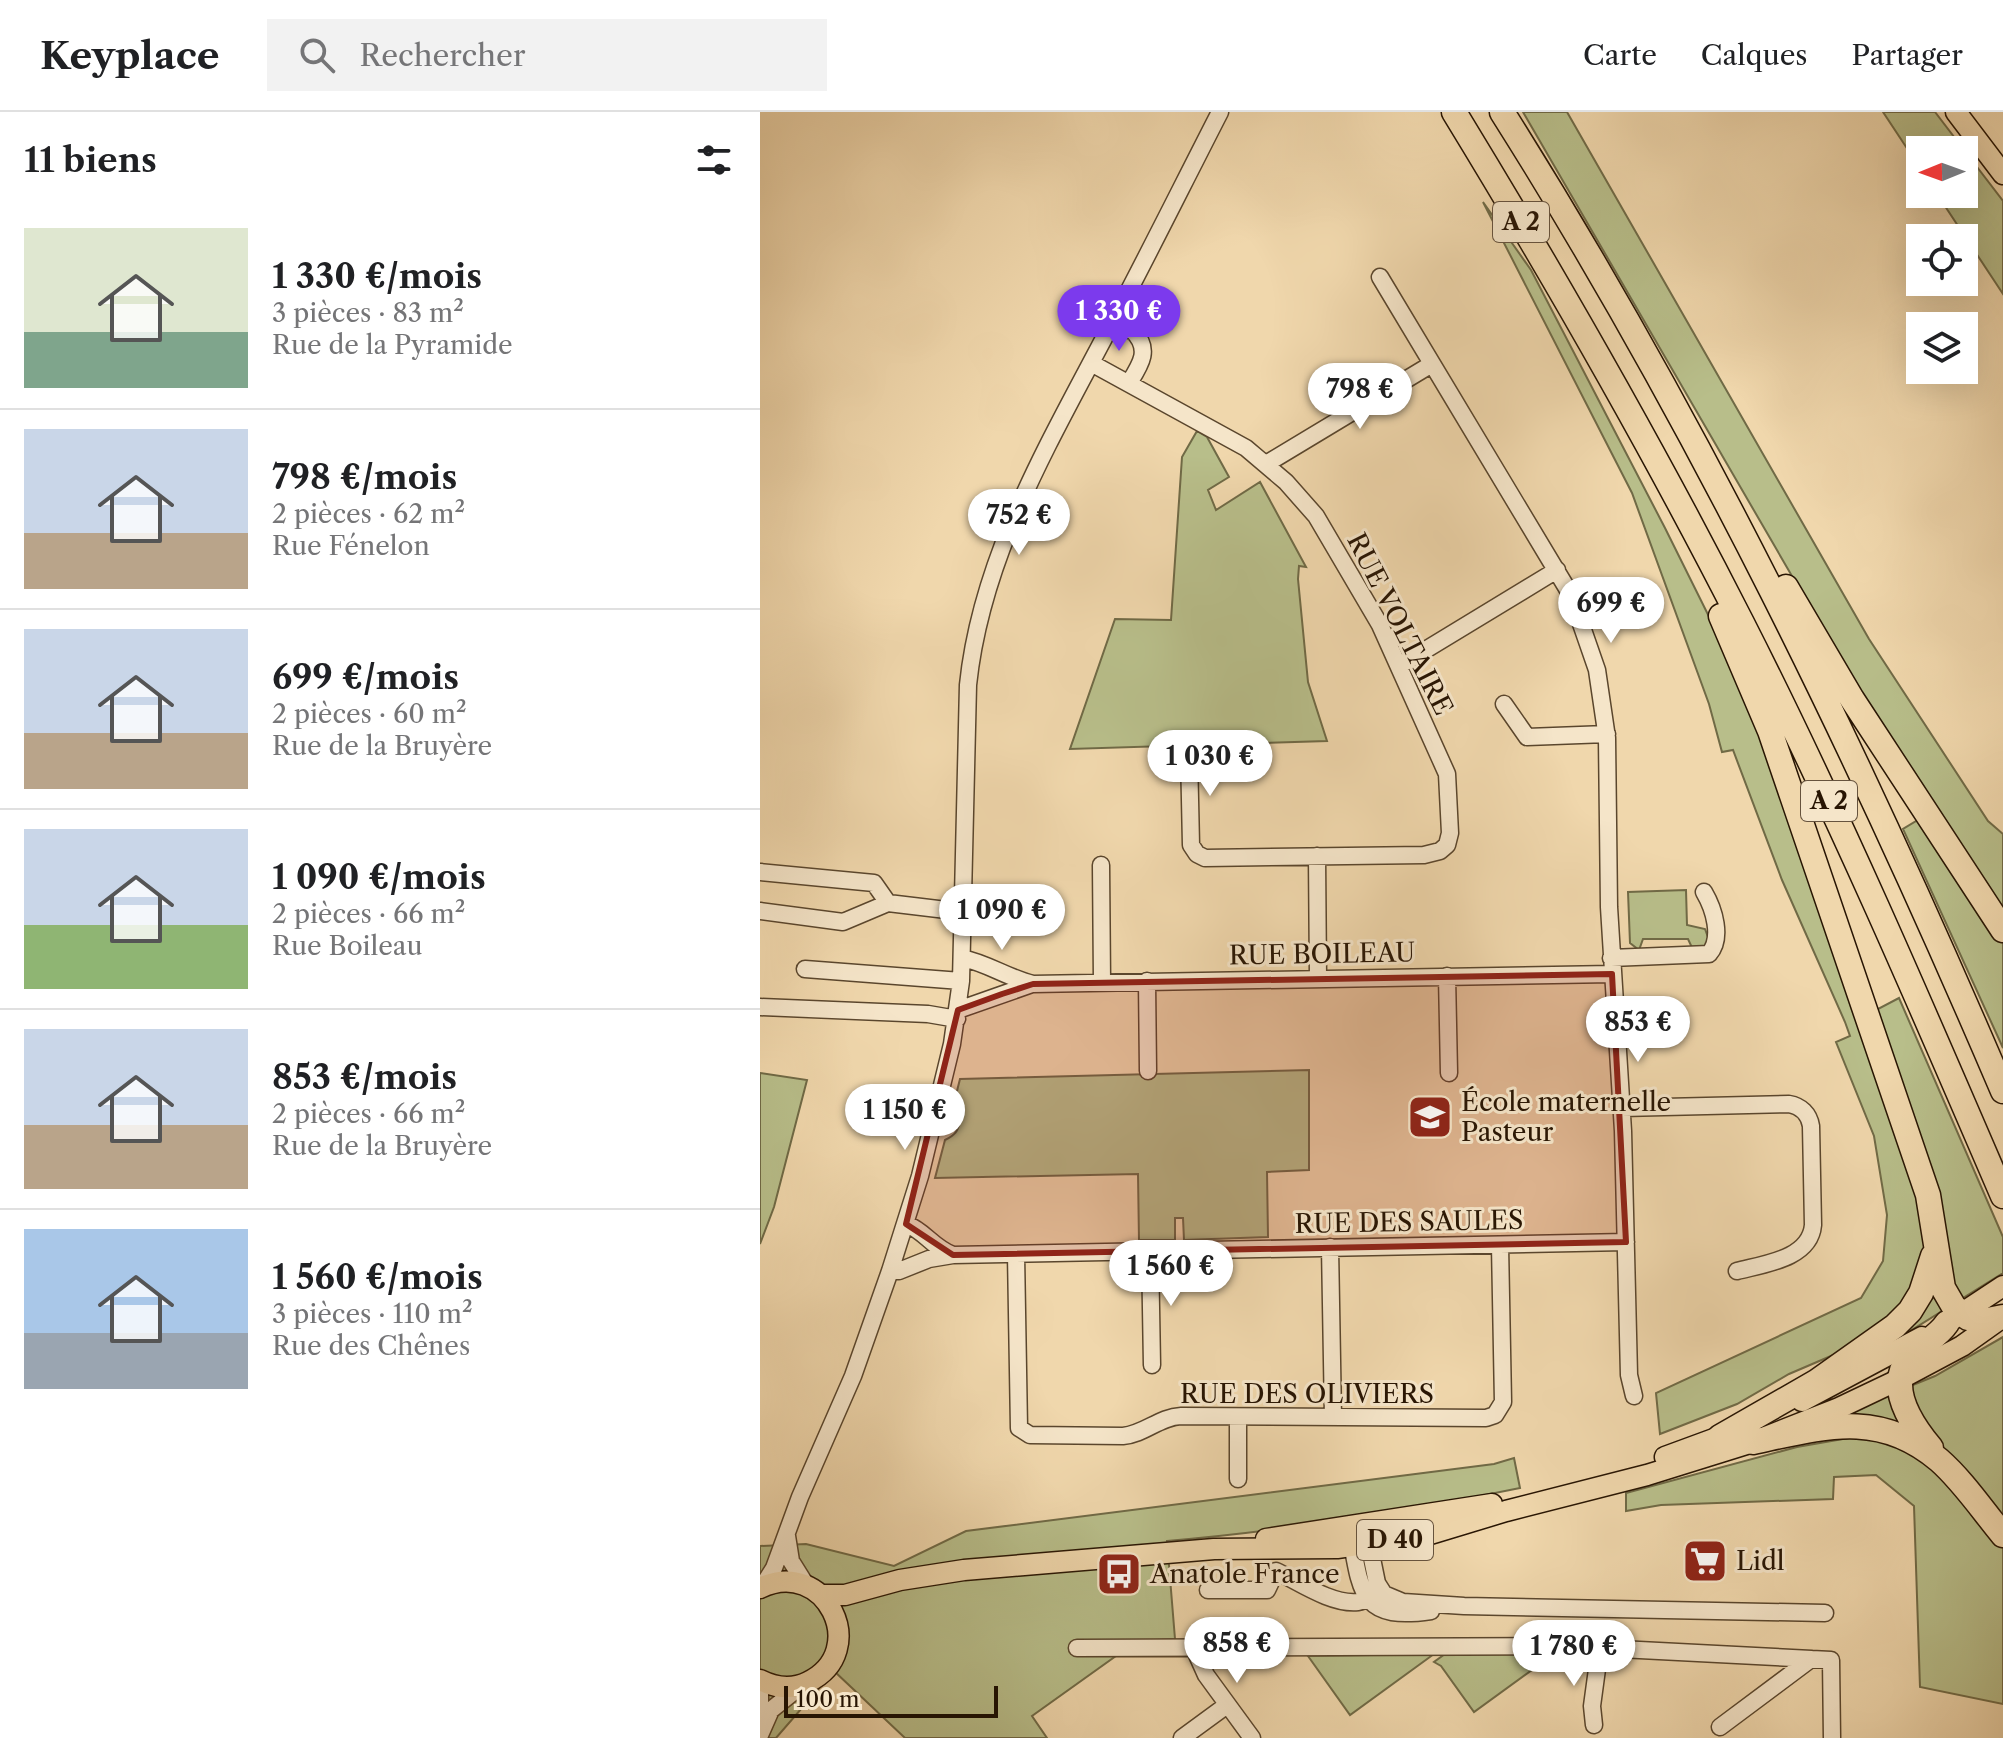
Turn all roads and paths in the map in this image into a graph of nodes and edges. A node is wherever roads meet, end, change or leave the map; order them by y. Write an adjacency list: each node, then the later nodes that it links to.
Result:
1 (1220, 112): 7 (street)
2 (1454, 112): 12 (highway, A 2)
3 (1502, 112): 11 (highway, A 2)
4 (1956, 112): 5 (main road)
5 (2003, 174)
6 (1380, 277): 9 (street)
7 (1111, 325): 8 (street); 10 (street)
8 (1091, 363): 10 (street, RUE VOLTAIRE); 25 (street)
9 (1432, 364): 13 (street); 14 (street)
10 (1129, 383): 13 (street, RUE VOLTAIRE)
11 (1669, 398): 26 (highway); 40 (highway, A 2)
12 (1633, 416): 42 (highway, A 2); 45 (highway)
13 (1266, 464): 15 (street, RUE VOLTAIRE)
14 (1557, 570): 15 (street); 17 (street)
15 (1399, 666): 19 (street, RUE VOLTAIRE)
16 (1504, 704): 17 (street)
17 (1607, 734): 28 (street)
18 (1189, 754): 19 (street)
19 (1317, 856): 31 (street)
20 (1101, 865): 34 (street)
21 (760, 872): 23 (street)
22 (1704, 892): 28 (street, RUE BOILEAU)
23 (888, 903): 24 (street); 25 (street)
24 (760, 911)
25 (963, 912): 27 (street)
26 (2003, 930)
27 (962, 958): 32 (street); 35 (street, RUE BOILEAU)
28 (1612, 966): 30 (street, RUE BOILEAU); 41 (street)
29 (805, 969): 32 (street)
30 (1447, 976): 31 (street, RUE BOILEAU); 39 (street)
31 (1318, 978): 33 (street, RUE BOILEAU)
32 (961, 981): 37 (street)
33 (1147, 981): 34 (street, RUE BOILEAU); 38 (street)
34 (1102, 982): 35 (street, RUE BOILEAU)
35 (1033, 984): 37 (street, RUE BOILEAU)
36 (760, 1007): 37 (street)
37 (957, 1014): 43 (street)
38 (1148, 1071)
39 (1449, 1073)
40 (2003, 1090)
41 (1622, 1108): 44 (street); 52 (street)
42 (2003, 1196)
43 (906, 1224): 50 (street); 51 (street)
44 (1626, 1242): 46 (street, RUE DES SAULES); 58 (street)
45 (1935, 1242): 55 (highway); 61 (highway)
46 (1500, 1245): 47 (street, RUE DES SAULES); 60 (street, RUE DES OLIVIERS)
47 (1330, 1247): 48 (street, RUE DES SAULES); 60 (street)
48 (1150, 1251): 49 (street, RUE DES SAULES); 56 (street)
49 (1016, 1254): 50 (street, RUE DES SAULES); 59 (street, RUE DES OLIVIERS)
50 (953, 1255): 51 (street, RUE DES SAULES)
51 (890, 1271): 65 (street)
52 (1737, 1271)
53 (1999, 1288): 55 (main road, D 40)
54 (2003, 1317): 55 (highway); 57 (main road, D 40)
55 (1954, 1318): 57 (highway); 61 (main road, D 40)
56 (1152, 1365)
57 (1900, 1379): 62 (main road, D 40); 63 (highway)
58 (1634, 1396)
59 (1238, 1417): 60 (street, RUE DES OLIVIERS); 64 (street)
60 (1333, 1417)
61 (1720, 1437): 67 (main road, D 40)
62 (1753, 1442): 63 (highway); 67 (main road, D 40)
63 (1941, 1461): 66 (highway)
64 (1238, 1479)
65 (787, 1533): 69 (street); 70 (street)
66 (2003, 1535)
67 (1359, 1536): 68 (main road, D 40); 72 (street)
68 (879, 1586): 70 (main road, D 40); 74 (main road, D 40)
69 (761, 1587): 70 (main road)
70 (813, 1590): 74 (main road)
71 (1208, 1590): 72 (street)
72 (1374, 1594): 73 (street)
73 (1825, 1613)
74 (838, 1632): 80 (main road)
75 (1193, 1646): 76 (street); 77 (street); 82 (street)
76 (1600, 1647): 78 (street); 84 (street)
77 (1077, 1648)
78 (1811, 1659): 85 (street); 89 (street)
79 (760, 1680): 80 (main road)
80 (804, 1684): 86 (street)
81 (760, 1692): 83 (street)
82 (1227, 1705): 87 (street); 88 (street)
83 (760, 1707)
84 (1594, 1725)
85 (1720, 1727)
86 (760, 1735)
87 (1182, 1738)
88 (1252, 1738)
89 (1832, 1738)

